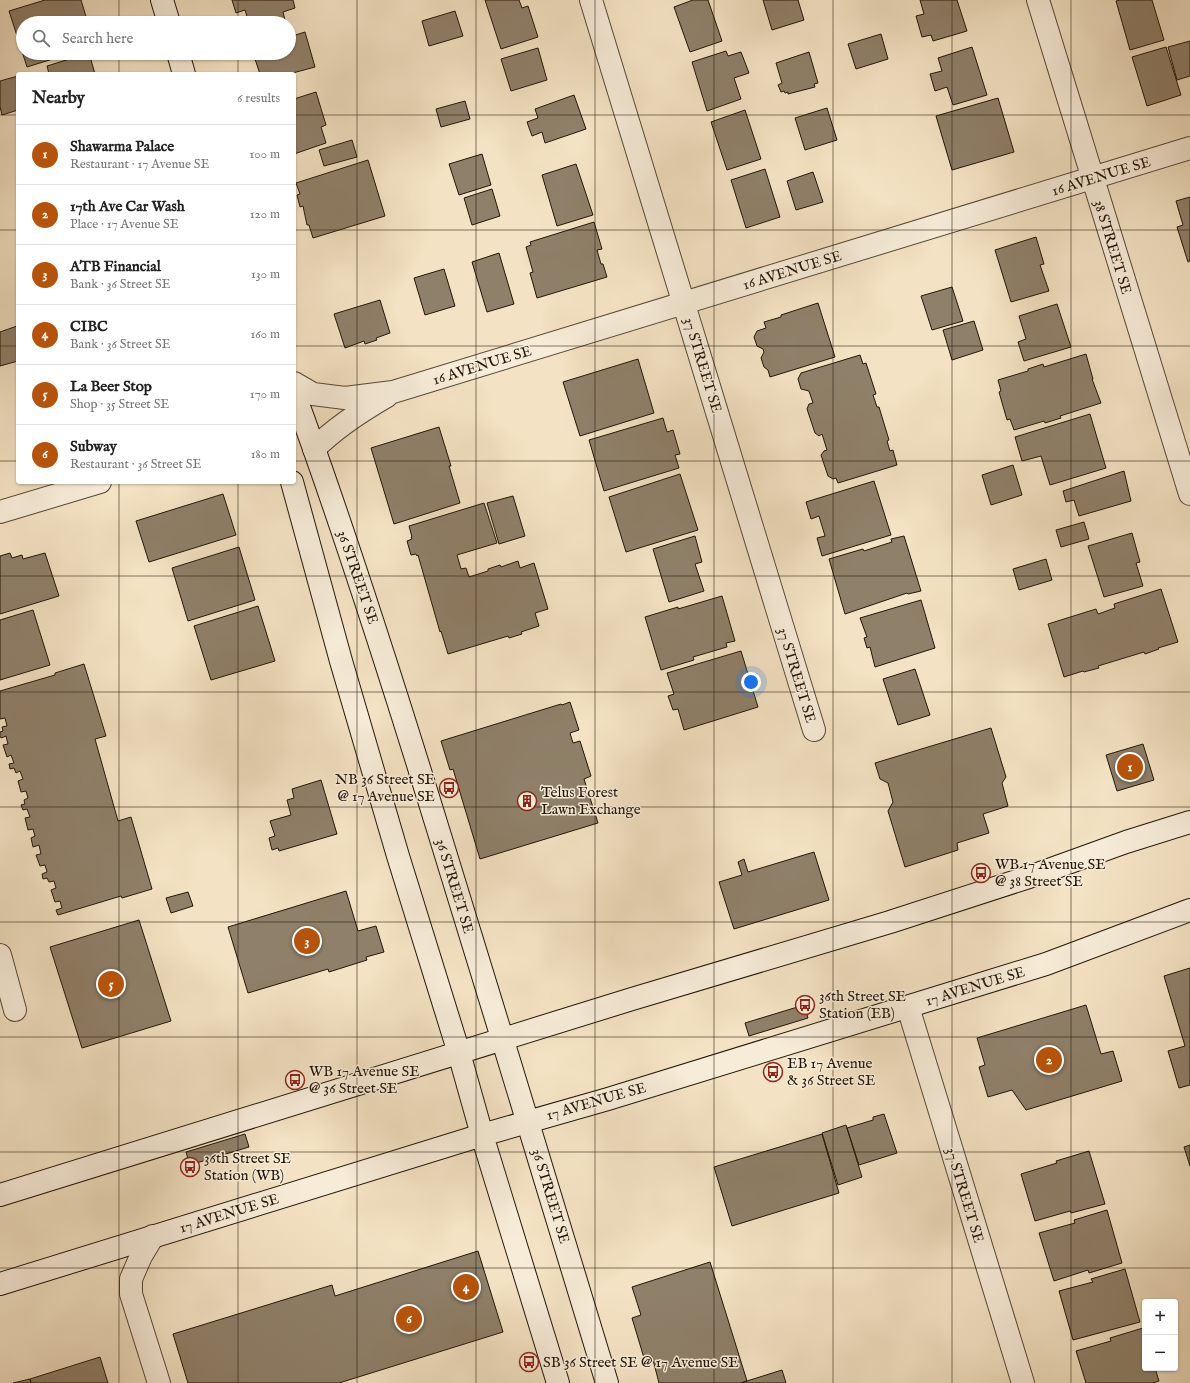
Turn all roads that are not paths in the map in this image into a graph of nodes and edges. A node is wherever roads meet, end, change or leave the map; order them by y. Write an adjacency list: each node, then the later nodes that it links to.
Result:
1 (162, 0): 4 (main road)
2 (591, 0): 9 (main road, 37 STREET SE)
3 (1038, 0): 8 (main road, 38 STREET SE)
4 (167, 16)
5 (180, 60): 6 (main road)
6 (183, 72)
7 (1190, 148): 8 (main road, 16 AVENUE SE)
8 (1092, 179): 9 (main road, 16 AVENUE SE); 16 (main road, 38 STREET SE)
9 (684, 303): 11 (main road, 16 AVENUE SE); 18 (main road, 37 STREET SE)
10 (296, 384): 11 (main road, 16 AVENUE SE)
11 (393, 392): 13 (main road, 16 AVENUE SE)
12 (296, 398): 13 (main road, 36 STREET SE)
13 (314, 448): 24 (main road, 36 STREET SE)
14 (93, 484): 17 (main road)
15 (293, 484): 25 (main road)
16 (1190, 494)
17 (0, 512)
18 (814, 730)
19 (1190, 822): 24 (main road)
20 (1190, 910): 22 (main road, 17 AVENUE SE)
21 (0, 955): 23 (main road)
22 (908, 1007): 26 (main road, 17 AVENUE SE); 34 (main road, 37 STREET SE)
23 (15, 1010)
24 (502, 1040): 25 (main road); 26 (main road, 36 STREET SE)
25 (459, 1053): 27 (main road); 28 (main road)
26 (528, 1121): 27 (main road, 17 AVENUE SE); 33 (main road, 36 STREET SE)
27 (482, 1135): 29 (main road, 17 AVENUE SE); 32 (main road)
28 (0, 1194)
29 (153, 1236): 30 (main road, 17 AVENUE SE); 31 (main road)
30 (0, 1284)
31 (159, 1383)
32 (558, 1383)
33 (607, 1383)
34 (1023, 1383)

